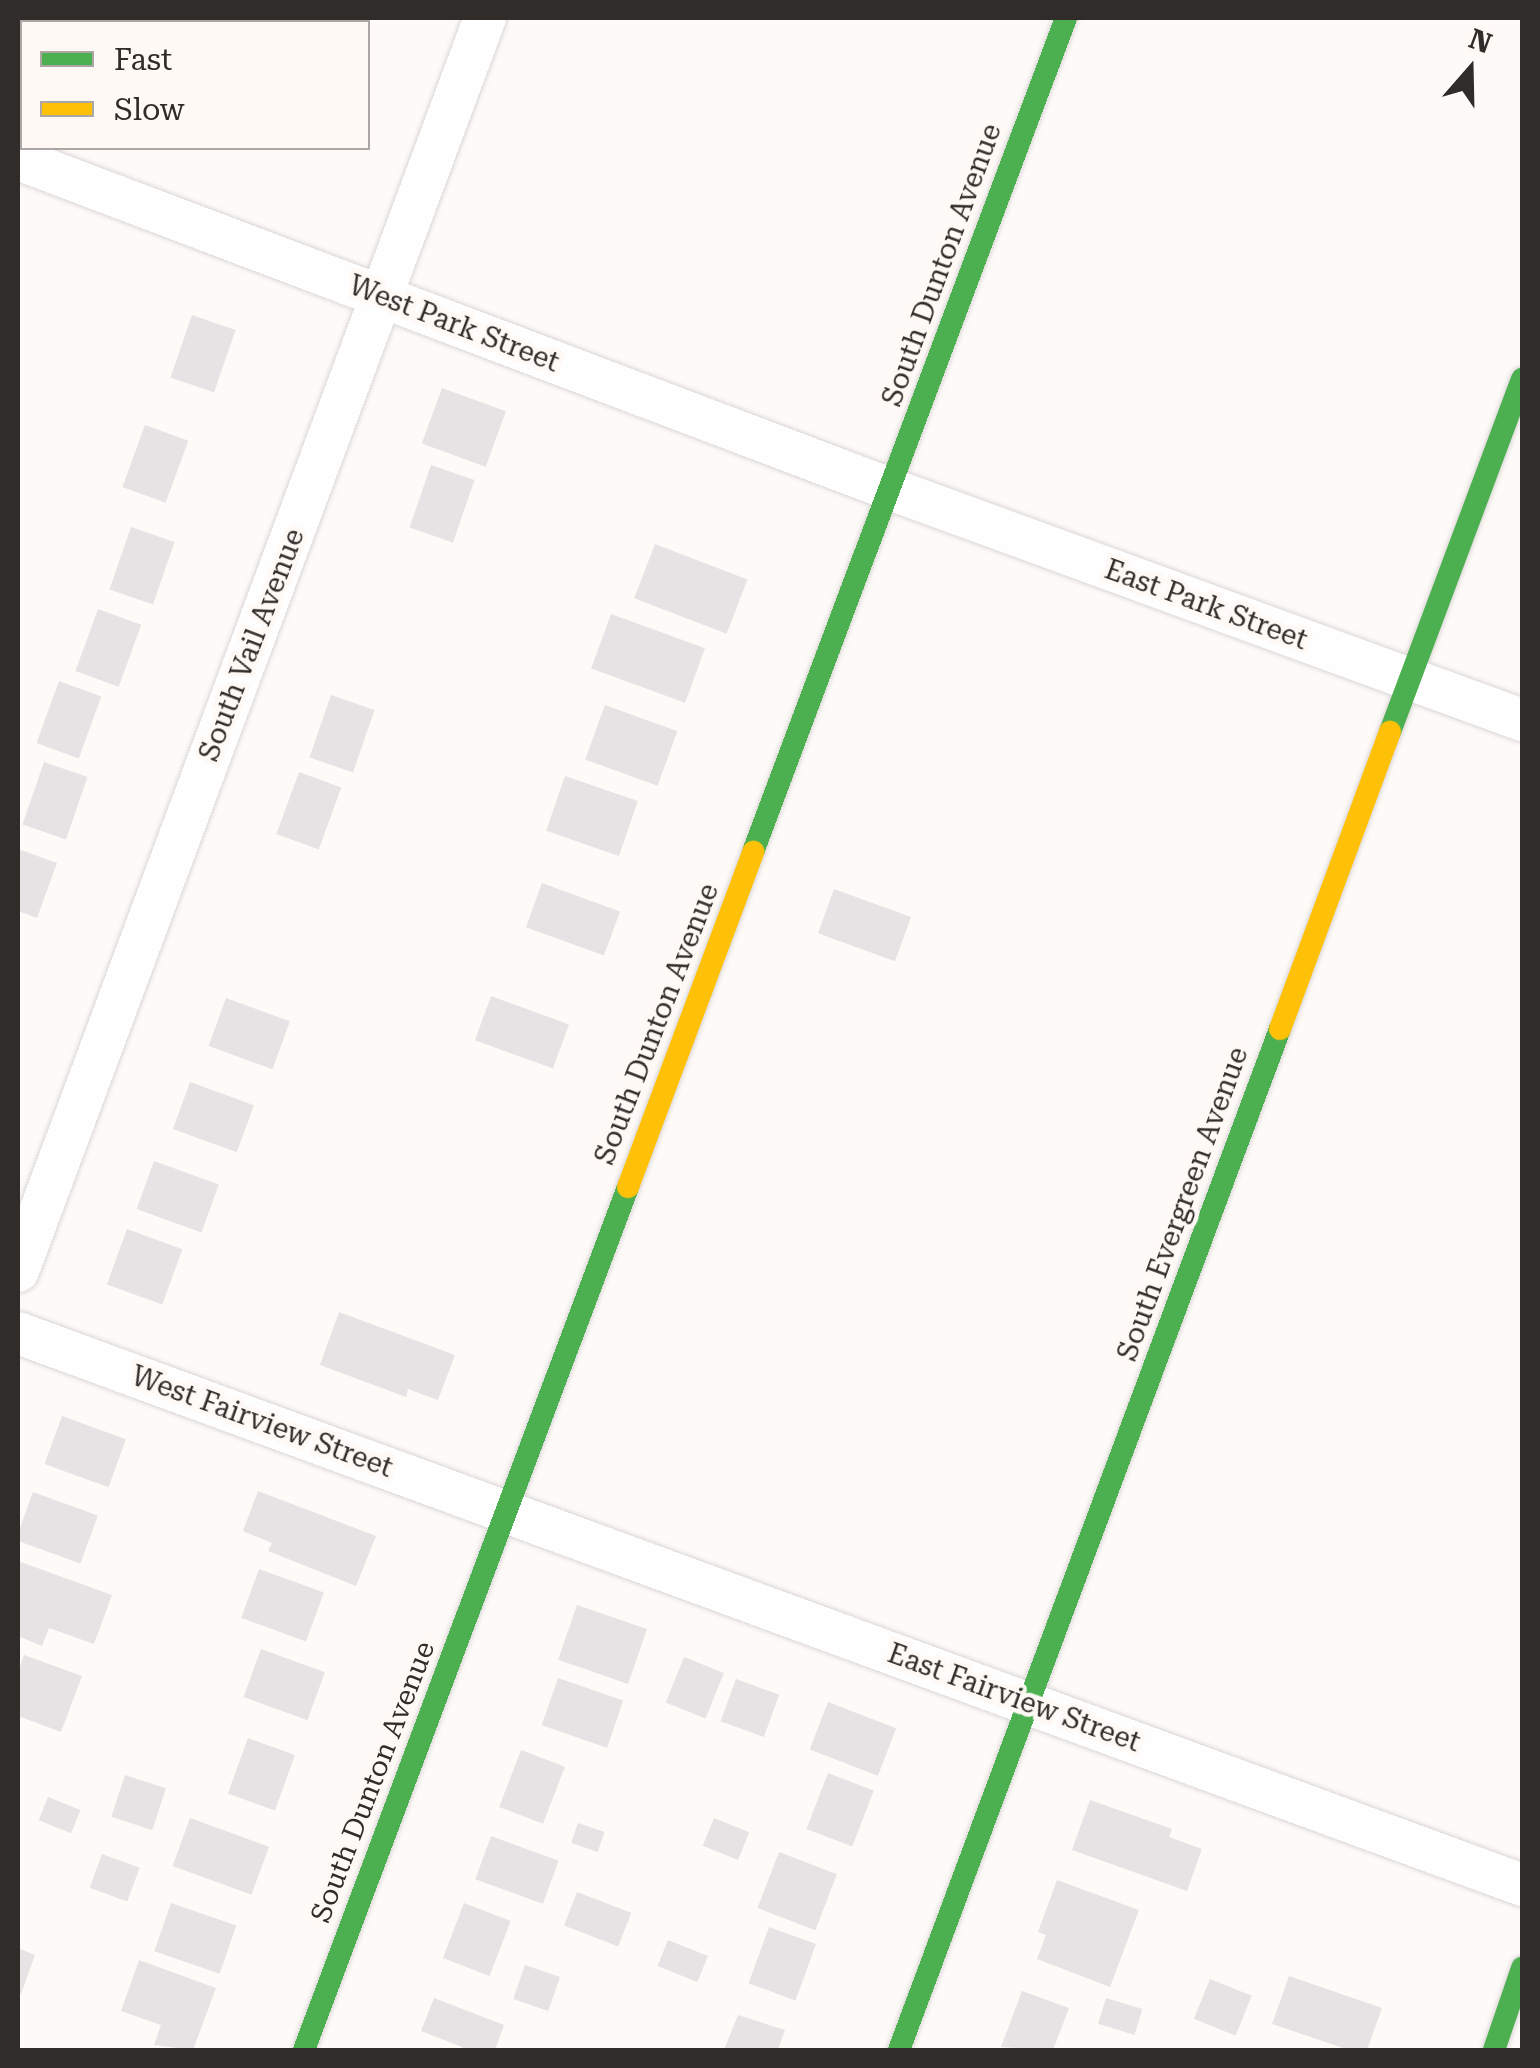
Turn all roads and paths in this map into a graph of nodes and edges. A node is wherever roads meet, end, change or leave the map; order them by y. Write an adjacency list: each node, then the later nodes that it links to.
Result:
1 (485, 18): 4 (street, South Vail Avenue)
2 (1066, 18): 6 (street, South Dunton Avenue)
3 (18, 159): 4 (street, West Park Street)
4 (382, 297): 6 (street, West Park Street); 9 (street, South Vail Avenue)
5 (1522, 379): 7 (street, South Evergreen Avenue)
6 (890, 489): 7 (street, East Park Street); 11 (street, South Dunton Avenue)
7 (1410, 679): 8 (street, East Park Street); 12 (street, South Evergreen Avenue)
8 (1522, 720)
9 (18, 1271)
10 (18, 1333): 11 (street, West Fairview Street)
11 (506, 1511): 12 (street, East Fairview Street); 15 (street, South Dunton Avenue)
12 (1029, 1704): 13 (street, East Fairview Street); 16 (street, South Evergreen Avenue)
13 (1522, 1885)
14 (1522, 1968): 17 (street)
15 (304, 2050)
16 (898, 2050)
17 (1494, 2050)

